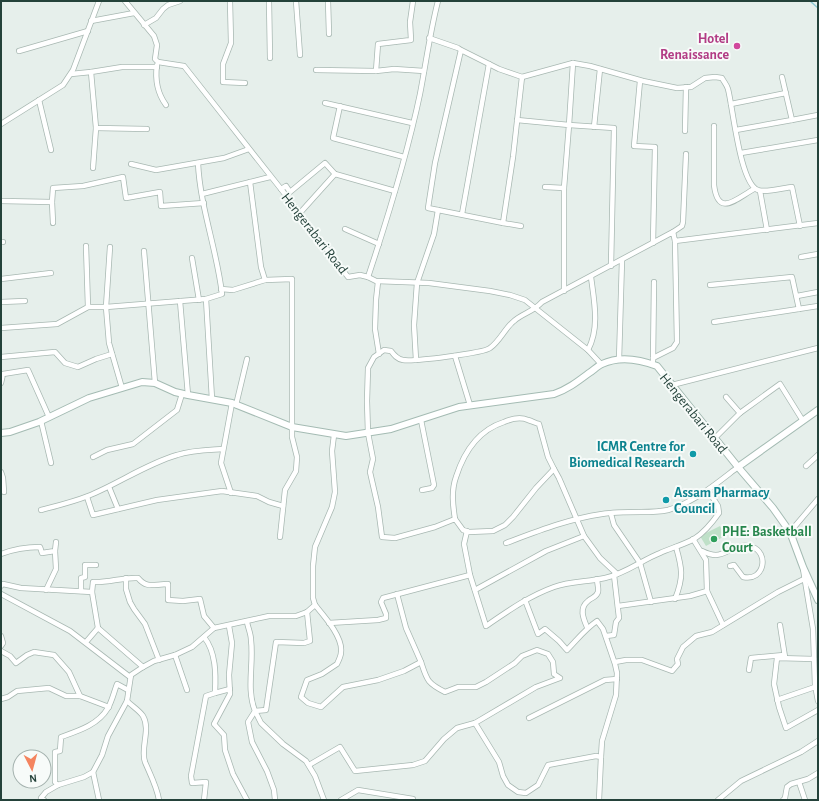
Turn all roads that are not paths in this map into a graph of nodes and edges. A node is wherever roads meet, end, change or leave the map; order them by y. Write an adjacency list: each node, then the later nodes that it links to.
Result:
1 (98, 1): 11 (street)
2 (125, 1): 10 (street)
3 (180, 1): 12 (street)
4 (230, 1): 33 (street)
5 (269, 1): 19 (street)
6 (296, 1): 18 (street)
7 (328, 1): 14 (street)
8 (413, 1): 26 (street)
9 (438, 1): 15 (street)
10 (134, 13): 11 (street); 12 (street)
11 (91, 21): 13 (street)
12 (144, 25): 20 (street)
13 (88, 31): 17 (street); 29 (street)
14 (329, 34)
15 (430, 38): 16 (street); 27 (street)
16 (461, 50): 22 (street); 75 (street)
17 (19, 51)
18 (300, 55)
19 (270, 58)
20 (158, 62): 23 (street); 54 (street, Hengerabari Road)
21 (573, 63): 24 (street); 31 (street); 46 (street)
22 (489, 64): 31 (street); 77 (street)
23 (156, 68): 28 (street); 39 (street)
24 (600, 69): 32 (street); 48 (street)
25 (316, 70): 26 (street)
26 (376, 71): 27 (street)
27 (424, 71): 44 (street)
28 (91, 72): 29 (street); 49 (street)
29 (71, 74): 36 (street)
30 (782, 77): 35 (street)
31 (522, 78): 42 (street)
32 (640, 81): 34 (street); 87 (street)
33 (245, 83)
34 (686, 87): 38 (street); 52 (street)
35 (786, 93): 38 (street); 43 (street)
36 (39, 100): 45 (street); 55 (street)
37 (326, 103): 40 (street)
38 (731, 104): 51 (street)
39 (166, 105)
40 (340, 106): 44 (street); 58 (street)
41 (818, 115): 43 (street)
42 (517, 120): 46 (street); 79 (street)
43 (792, 120): 51 (street)
44 (412, 123): 58 (street)
45 (1, 124)
46 (569, 125): 48 (street); 66 (street)
47 (714, 126): 67 (street)
48 (594, 127): 96 (street)
49 (96, 128): 50 (street); 61 (street)
50 (147, 129)
51 (736, 130): 56 (street)
52 (685, 131)
53 (818, 140): 56 (street)
54 (249, 149): 59 (street); 63 (street, Hengerabari Road)
55 (51, 150)
56 (741, 153): 67 (street)
57 (686, 154): 85 (street)
58 (404, 157): 69 (street)
59 (198, 162): 60 (street); 71 (street)
60 (131, 164)
61 (93, 168)
62 (335, 174): 68 (street); 69 (street); 76 (street)
63 (270, 177): 64 (street); 68 (street, Hengerabari Road)
64 (250, 182): 71 (street); 101 (street)
65 (545, 187): 66 (street)
66 (564, 188): 107 (street)
67 (754, 188): 70 (street)
68 (281, 189): 76 (street, Hengerabari Road)
69 (395, 191): 88 (street)
70 (760, 191): 82 (street); 84 (street)
71 (202, 194): 74 (street)
72 (1, 201): 73 (street)
73 (52, 202): 74 (street); 78 (street)
74 (204, 203): 106 (street)
75 (438, 210): 77 (street); 104 (street)
76 (299, 214): 98 (street, Hengerabari Road)
77 (462, 214): 79 (street)
78 (53, 223)
79 (504, 223): 81 (street)
80 (818, 223): 82 (street)
81 (521, 226)
82 (800, 226): 84 (street)
83 (345, 229): 88 (street)
84 (767, 230): 86 (street)
85 (673, 232): 86 (street); 87 (street)
86 (675, 241): 132 (street)
87 (654, 243): 95 (street)
88 (379, 244): 98 (street)
89 (86, 246): 117 (street)
90 (110, 247): 118 (street)
91 (144, 251): 115 (street)
92 (818, 254): 93 (street)
93 (801, 257)
94 (192, 258): 111 (street)
95 (622, 260): 96 (street); 131 (street)
96 (611, 266): 99 (street)
97 (51, 273): 100 (street)
98 (368, 276): 102 (street, Hengerabari Road)
99 (591, 277): 107 (street); 124 (street)
100 (1, 279)
101 (265, 280): 106 (street); 149 (street)
102 (378, 282): 104 (street, Hengerabari Road); 126 (street)
103 (654, 282): 132 (street)
104 (417, 283): 119 (street, Hengerabari Road); 130 (street)
105 (710, 285): 109 (street)
106 (221, 289): 110 (street)
107 (564, 291): 119 (street)
108 (818, 292): 109 (street)
109 (797, 296): 120 (street)
110 (206, 299): 111 (street); 140 (street)
111 (199, 300): 113 (street)
112 (25, 301): 114 (street)
113 (180, 301): 115 (street); 138 (street)
114 (1, 302)
115 (149, 304): 118 (street); 135 (street)
116 (818, 306): 120 (street)
117 (88, 307): 118 (street); 122 (street)
118 (106, 307): 125 (street)
119 (536, 309): 124 (street, Hengerabari Road); 127 (street)
120 (799, 309): 121 (street)
121 (714, 322)
122 (1, 328)
123 (818, 348): 136 (street)
124 (588, 350): 133 (street, Hengerabari Road)
125 (112, 354): 128 (street); 137 (street)
126 (379, 354): 130 (street); 151 (street)
127 (455, 356): 130 (street); 142 (street)
128 (1, 357)
129 (247, 359): 141 (street)
130 (416, 360)
131 (619, 360): 132 (main road, Hengerabari Road); 133 (main road, Hengerabari Road)
132 (653, 361): 136 (main road, Hengerabari Road)
133 (601, 364): 142 (main road, Hengerabari Road)
134 (1, 383): 145 (street)
135 (155, 383): 137 (main road, Hengerabari Road); 138 (main road, Hengerabari Road)
136 (672, 385): 153 (main road, Hengerabari Road)
137 (122, 388): 145 (main road, Hengerabari Road)
138 (185, 394): 140 (main road, Hengerabari Road); 156 (street)
139 (726, 397): 144 (street)
140 (212, 399): 141 (main road, Hengerabari Road)
141 (234, 404): 149 (main road, Hengerabari Road); 154 (street)
142 (470, 405): 146 (main road, Hengerabari Road)
143 (818, 410): 148 (main road, Hengerabari Road)
144 (740, 413): 148 (street); 153 (street)
145 (49, 417): 147 (main road, Hengerabari Road)
146 (421, 420): 151 (main road, Hengerabari Road); 163 (street)
147 (41, 421): 150 (main road, Hengerabari Road); 157 (street)
148 (803, 421): 159 (main road, Hengerabari Road)
149 (292, 427): 152 (main road, Hengerabari Road); 169 (street)
150 (1, 433)
151 (368, 433): 152 (main road, Hengerabari Road); 174 (street)
152 (334, 435): 207 (street)
153 (715, 438): 159 (main road, Hengerabari Road)
154 (223, 449): 162 (street); 166 (street)
155 (818, 455): 158 (street)
156 (93, 457)
157 (51, 463)
158 (806, 466)
159 (738, 467): 164 (street); 176 (main road, Hengerabari Road)
160 (554, 469): 173 (street); 174 (street); 175 (street)
161 (1, 472): 165 (street)
162 (109, 487): 167 (street); 170 (street)
163 (422, 490)
164 (708, 490): 172 (street); 179 (street)
165 (4, 492)
166 (231, 493): 169 (street); 170 (street)
167 (87, 497): 170 (street); 171 (street)
168 (818, 499): 176 (street)
169 (283, 506): 178 (street)
170 (118, 509)
171 (41, 510)
172 (611, 514): 173 (street); 186 (street)
173 (576, 519): 177 (street); 181 (street)
174 (455, 520): 175 (street)
175 (467, 531): 191 (street)
176 (790, 532): 189 (main road, Hengerabari Road)
177 (584, 536): 190 (street); 197 (street)
178 (280, 537)
179 (693, 539): 182 (street); 184 (street)
180 (56, 542): 183 (street)
181 (506, 544)
182 (676, 547): 186 (street); 203 (street)
183 (55, 551): 185 (street); 196 (street)
184 (702, 551): 188 (street); 199 (street)
185 (1, 554)
186 (640, 563): 190 (street); 206 (street)
187 (96, 565): 198 (street)
188 (730, 566)
189 (803, 567): 194 (street); 205 (main road, Hengerabari Road)
190 (616, 574): 193 (street); 208 (street)
191 (470, 575): 197 (street); 202 (street)
192 (126, 578): 200 (street); 216 (street); 227 (street)
193 (596, 579): 204 (street); 217 (street)
194 (804, 579): 212 (street); 226 (street)
195 (1, 586): 196 (street)
196 (46, 590): 198 (street)
197 (475, 590): 204 (street)
198 (81, 591): 200 (street)
199 (707, 591): 203 (street); 212 (street)
200 (92, 592): 215 (street)
201 (1, 594): 221 (street)
202 (397, 594): 211 (street); 228 (street)
203 (675, 599): 206 (street)
204 (525, 600): 217 (street)
205 (818, 600)
206 (651, 602): 208 (street)
207 (315, 605): 209 (street); 211 (street)
208 (618, 606): 220 (street)
209 (307, 612): 210 (street); 246 (street)
210 (246, 622): 214 (street); 246 (street)
211 (329, 623): 228 (street)
212 (723, 624): 229 (street)
213 (780, 625): 225 (street)
214 (229, 626): 216 (street); 235 (street)
215 (98, 628): 221 (street); 230 (street)
216 (214, 628): 219 (street)
217 (587, 628): 220 (street)
218 (1, 636): 222 (street)
219 (204, 636): 224 (street); 238 (street)
220 (606, 636): 229 (street)
221 (86, 642): 232 (street)
222 (1, 646)
223 (1, 651): 239 (street)
224 (175, 655): 227 (street); 237 (street)
225 (785, 656): 226 (street); 231 (street); 241 (street)
226 (814, 659): 234 (street)
227 (159, 660): 230 (street)
228 (422, 662): 248 (street)
229 (615, 662): 233 (street)
230 (143, 667): 232 (street)
231 (749, 670)
232 (130, 677): 236 (street)
233 (617, 679): 247 (street); 250 (street)
234 (815, 687): 241 (street); 243 (street)
235 (230, 689): 238 (street); 261 (street)
236 (128, 690): 242 (street); 244 (street)
237 (187, 690)
238 (215, 693): 260 (street)
239 (80, 696): 240 (street); 244 (street)
240 (1, 699)
241 (777, 700): 245 (street)
242 (127, 701): 252 (street); 259 (street)
243 (818, 701)
244 (109, 707): 255 (street)
245 (818, 710)
246 (255, 711): 251 (street); 262 (street)
247 (529, 718)
248 (475, 723): 250 (street); 251 (street)
249 (818, 741): 266 (street)
250 (601, 757): 265 (street)
251 (309, 765): 263 (street)
252 (94, 772): 255 (street); 258 (street)
253 (818, 773): 254 (street)
254 (799, 782): 267 (street); 268 (street)
255 (58, 785): 256 (street)
256 (42, 799)
257 (413, 799): 264 (street)
258 (99, 800)
259 (159, 800)
260 (204, 800)
261 (247, 800)
262 (275, 800)
263 (324, 800)
264 (341, 800)
265 (599, 800)
266 (718, 800)
267 (783, 800)
268 (805, 800)

